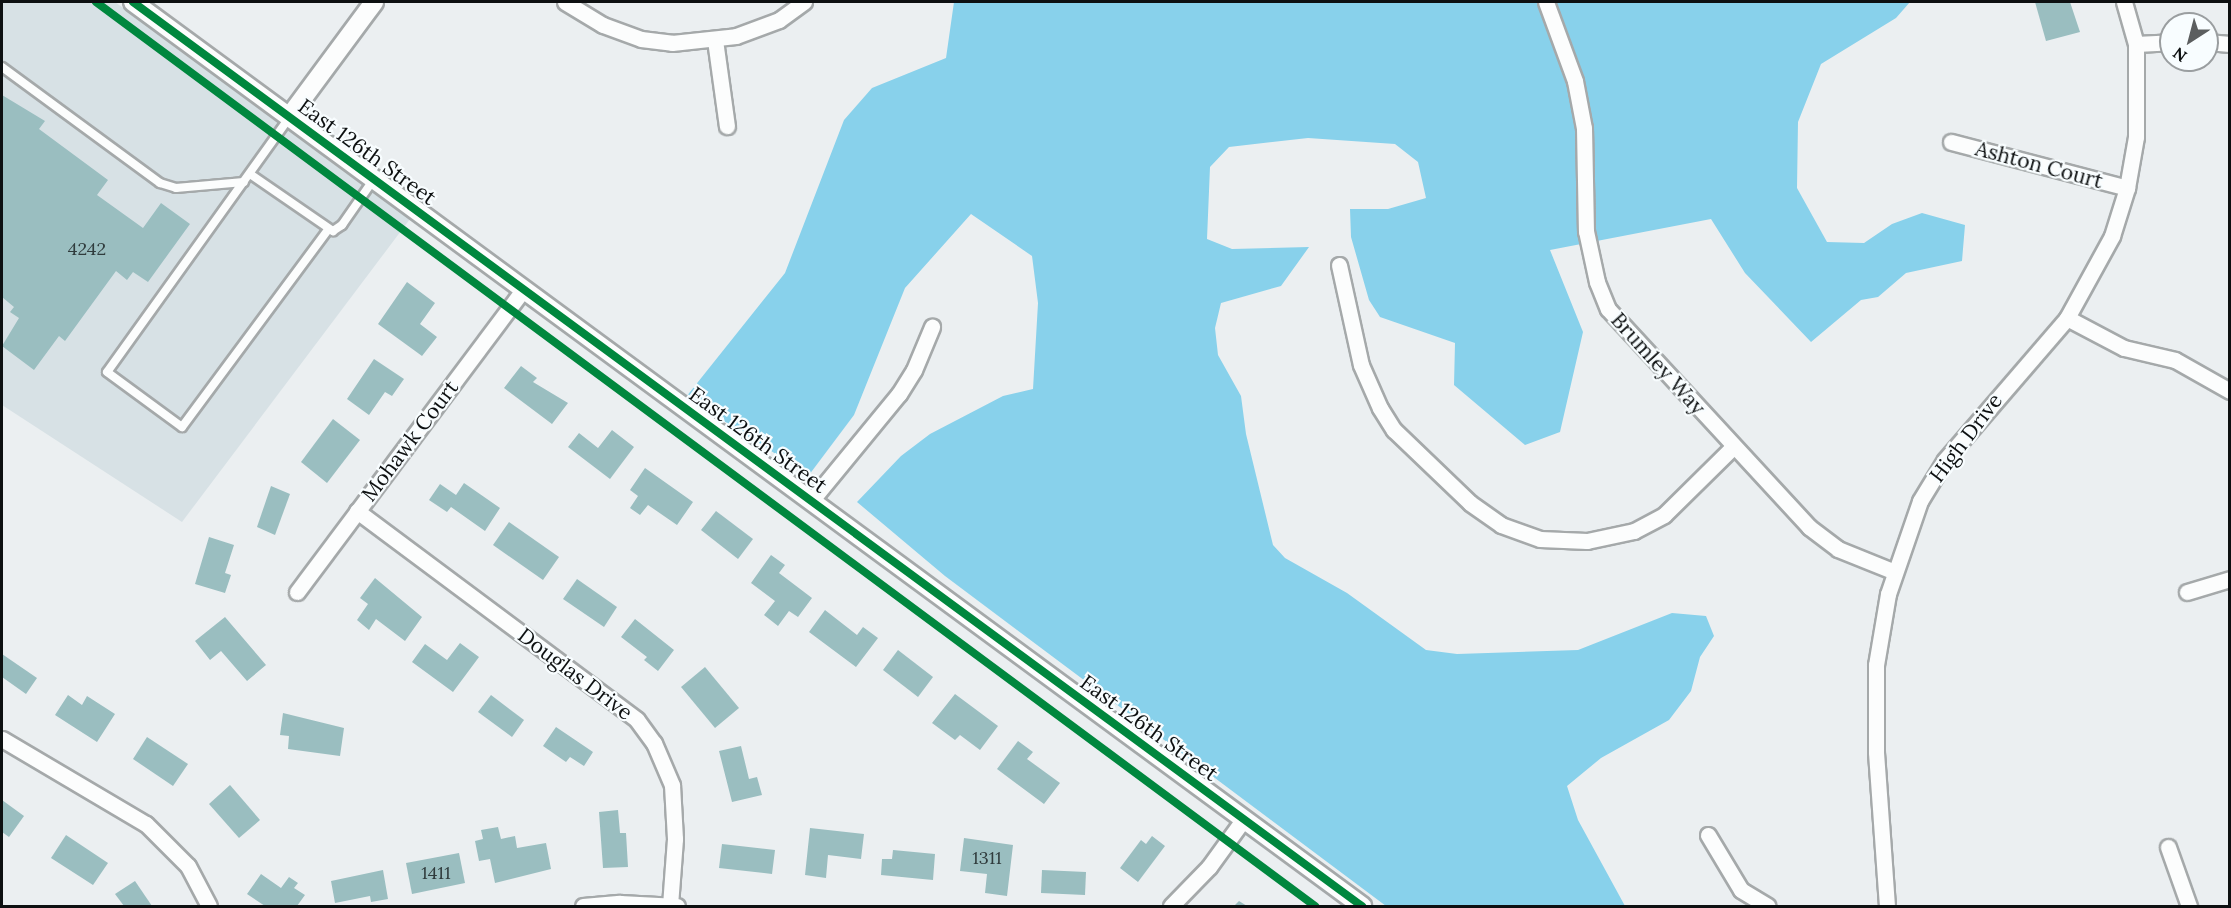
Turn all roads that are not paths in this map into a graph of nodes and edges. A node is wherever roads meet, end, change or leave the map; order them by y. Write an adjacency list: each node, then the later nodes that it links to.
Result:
1 (133, 2): 11 (street, East 126th Street)
2 (374, 2): 11 (street)
3 (565, 2): 7 (street)
4 (804, 2): 7 (street)
5 (1546, 2): 24 (street, Brumley Way)
6 (2124, 2): 9 (street, High Drive)
7 (715, 40): 12 (street)
8 (2159, 43): 9 (street)
9 (2136, 44): 17 (street, High Drive)
10 (2, 67): 16 (lane)
11 (289, 117): 14 (lane); 15 (street, East 126th Street)
12 (727, 126)
13 (1951, 142): 17 (street, Ashton Court)
14 (250, 174): 16 (lane); 18 (lane)
15 (374, 179): 18 (lane); 20 (street, East 126th Street)
16 (244, 182): 18 (lane)
17 (2127, 188): 21 (street, High Drive)
18 (328, 230)
19 (1338, 265): 24 (street)
20 (523, 290): 25 (street, East 126th Street); 26 (street, Mohawk Court)
21 (2067, 318): 23 (street); 27 (street, High Drive)
22 (932, 327): 25 (street)
23 (2229, 391)
24 (1733, 447): 27 (street, Brumley Way)
25 (811, 501): 32 (street, East 126th Street)
26 (357, 512): 29 (street, Mohawk Court); 37 (street, Douglas Drive)
27 (1895, 572): 42 (street, High Drive)
28 (2229, 579): 30 (street)
29 (297, 592)
30 (2187, 592)
31 (2, 740): 35 (street)
32 (1243, 819): 39 (street); 40 (street, East 126th Street)
33 (1708, 836): 41 (street)
34 (2168, 847): 43 (street)
35 (208, 906)
36 (583, 906): 37 (street)
37 (670, 906): 38 (street)
38 (677, 906)
39 (1171, 906)
40 (1362, 906)
41 (1768, 906)
42 (1887, 906)
43 (2189, 906)

